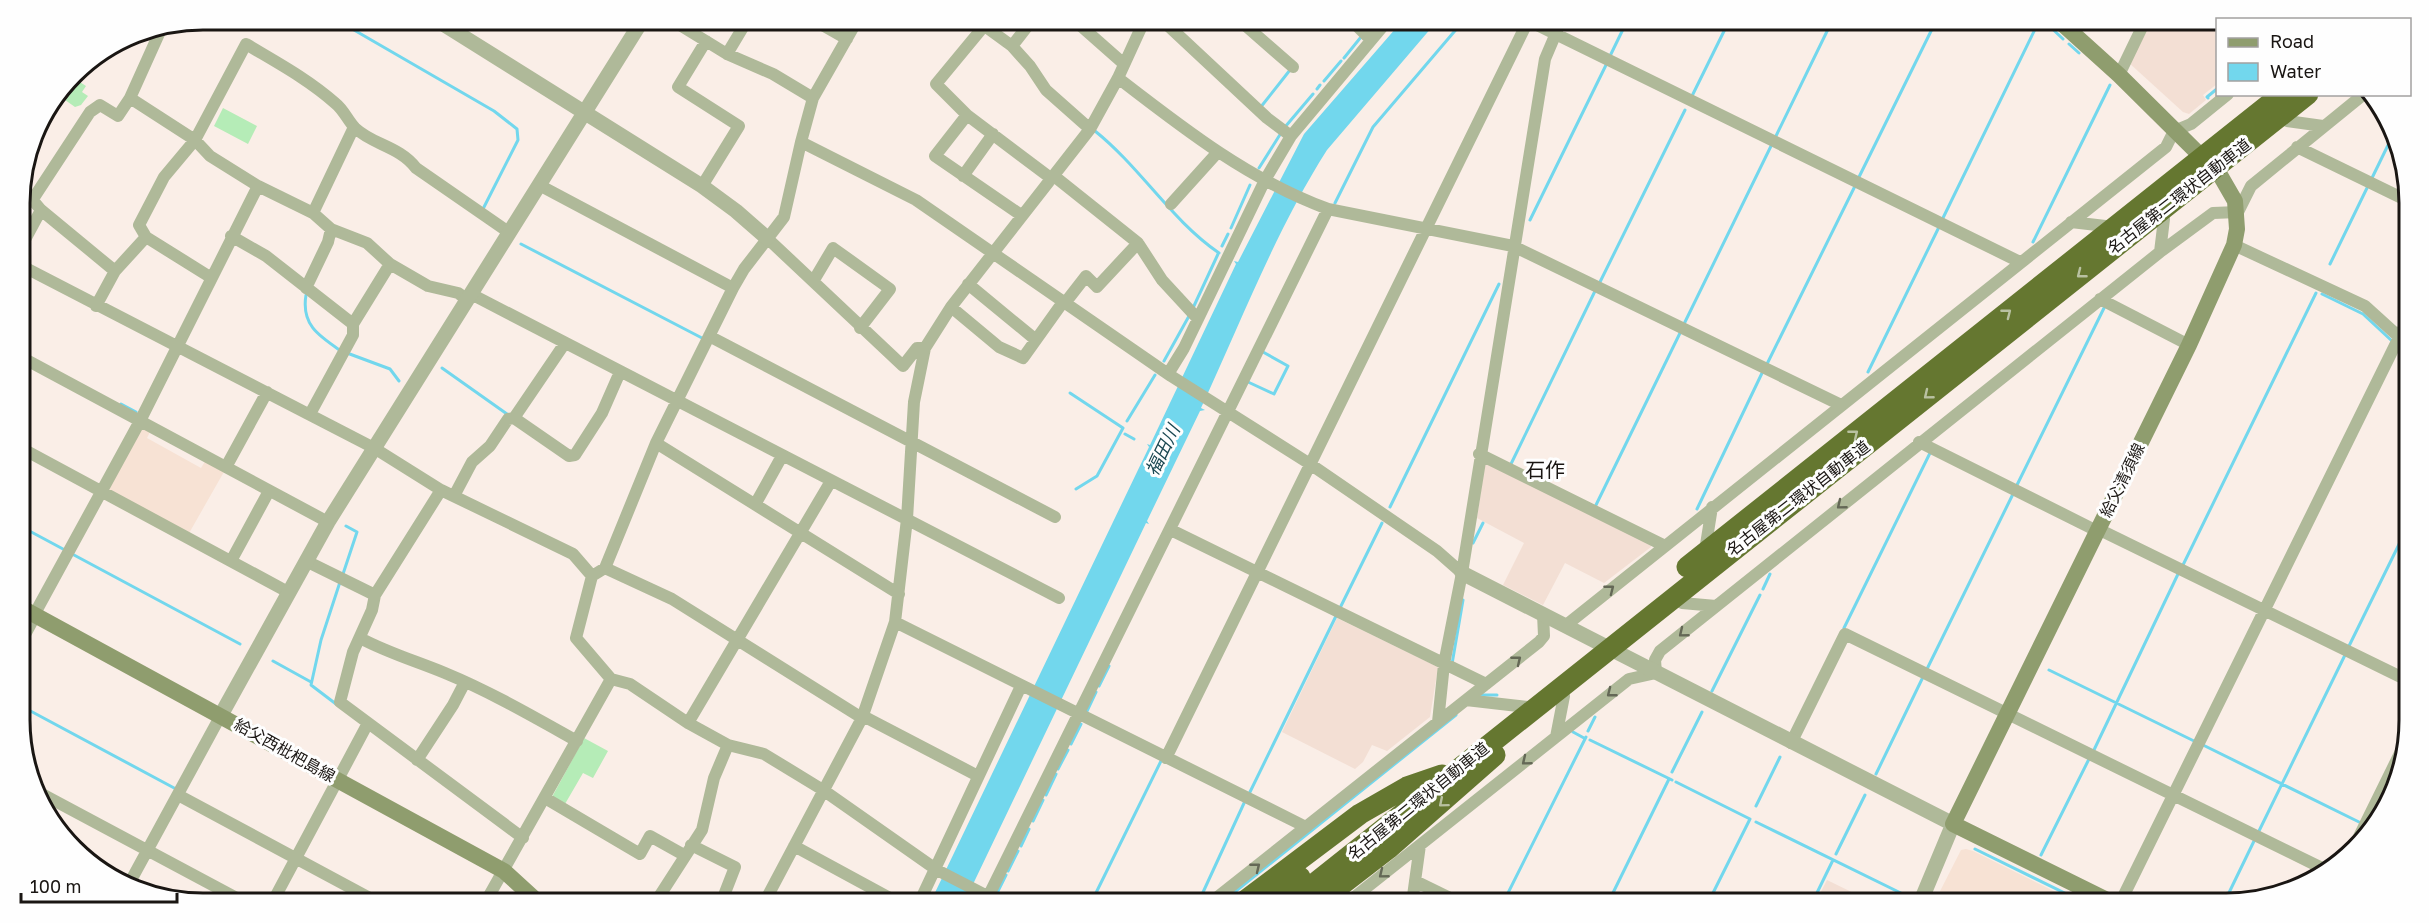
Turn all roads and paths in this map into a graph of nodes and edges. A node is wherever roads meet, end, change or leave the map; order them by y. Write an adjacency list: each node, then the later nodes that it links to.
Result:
1 (456, 30): 39 (street)
2 (637, 30): 39 (street)
3 (687, 30): 25 (street)
4 (742, 30): 27 (street)
5 (830, 30): 23 (street)
6 (852, 30): 23 (street)
7 (974, 30): 40 (street)
8 (990, 30): 26 (street)
9 (1025, 30): 26 (street)
10 (1085, 30): 28 (street)
11 (1140, 30): 28 (street)
12 (1172, 30): 47 (street)
13 (1250, 30): 29 (street)
14 (1360, 30): 24 (street)
15 (1380, 30): 24 (street)
16 (1521, 30): 70 (street)
17 (1547, 30): 21 (street)
18 (1557, 30): 21 (street)
19 (2068, 30): 30 (main road, 給父清須線)
20 (2141, 30): 30 (street)
21 (1555, 34): 80 (street); 83 (street)
22 (158, 36): 37 (street)
23 (847, 39): 38 (street)
24 (1371, 40): 47 (street)
25 (706, 41): 27 (street); 58 (street)
26 (1012, 45): 44 (street)
27 (727, 54): 38 (street)
28 (1124, 64): 31 (street)
29 (1293, 67)
30 (2119, 75): 45 (main road, 給父清須線)
31 (1118, 78): 44 (street); 52 (street)
32 (2226, 96): 45 (street)
33 (2261, 96): 50 (street)
34 (2280, 96): 223 (highway, 名古屋第二環状自動車道, one-way to 34)
35 (2313, 96): 224 (highway, 名古屋第二環状自動車道, one-way to 224)
36 (2361, 96): 42 (street)
37 (130, 98): 48 (street); 61 (street)
38 (813, 98): 49 (street)
39 (585, 113): 57 (street); 58 (street)
40 (967, 115): 46 (street); 53 (street)
41 (2287, 121): 42 (street)
42 (2323, 126): 51 (street)
43 (354, 127): 48 (street); 66 (street); 74 (street)
44 (1090, 129): 54 (street)
45 (2174, 131): 65 (main road, 給父清須線); 69 (street)
46 (993, 134): 53 (street); 54 (street)
47 (1291, 136): 55 (street)
48 (195, 141): 56 (street); 76 (street)
49 (801, 142): 77 (street); 82 (street)
50 (2256, 147)
51 (2297, 147): 60 (street); 65 (street)
52 (1216, 153): 55 (street); 62 (street)
53 (963, 176): 67 (street)
54 (1053, 177): 67 (street); 78 (street)
55 (1267, 181): 63 (street); 97 (street)
56 (258, 186): 66 (street); 75 (street)
57 (539, 186): 74 (street); 91 (street)
58 (702, 186): 77 (street)
59 (30, 196): 61 (street)
60 (2399, 196)
61 (33, 199): 64 (street)
62 (1171, 204)
63 (1328, 209): 70 (street); 114 (street)
64 (41, 210): 72 (street); 86 (street)
65 (2238, 212): 79 (main road, 給父清須線); 81 (street)
66 (313, 213): 71 (street)
67 (1022, 215): 82 (street)
68 (2164, 219): 81 (street)
69 (2071, 222): 73 (street); 83 (street)
70 (1425, 228): 80 (street); 125 (street)
71 (331, 229): 84 (street); 90 (street)
72 (30, 230)
73 (2148, 231)
74 (510, 233): 92 (street)
75 (231, 236): 87 (street); 90 (street)
76 (146, 237): 86 (street); 87 (street)
77 (767, 238): 88 (street); 91 (street)
78 (1138, 243): 94 (street); 97 (street)
79 (2235, 245): 101 (street); 105 (main road, 給父清須線)
80 (1513, 246): 113 (street); 123 (street)
81 (2160, 252): 93 (street)
82 (992, 253): 89 (street); 94 (street)
83 (2020, 262): 113 (street)
84 (390, 264): 92 (street); 98 (street)
85 (30, 270): 95 (street)
86 (115, 271): 95 (street)
87 (210, 277): 104 (street)
88 (814, 280): 99 (street); 99 (street)
89 (968, 284): 96 (street); 102 (street)
90 (306, 288): 98 (street)
91 (733, 288): 100 (street)
92 (469, 297): 103 (street); 121 (street)
93 (2100, 299): 105 (street); 119 (street)
94 (1064, 303): 102 (street); 110 (street)
95 (96, 306): 104 (street)
96 (951, 307): 102 (street); 106 (street)
97 (1198, 319): 110 (street)
98 (353, 324): 115 (street)
99 (860, 328): 106 (street)
100 (709, 336): 112 (street); 118 (street)
101 (2399, 336)
102 (1036, 340)
103 (565, 343): 109 (street); 116 (street)
104 (178, 345): 111 (street); 117 (street)
105 (2189, 345): 138 (main road, 給父清須線)
106 (925, 348): 118 (street)
107 (2399, 350): 155 (street)
108 (30, 362): 117 (street)
109 (620, 372): 112 (street); 116 (street)
110 (1171, 376): 114 (street)
111 (267, 392): 115 (street); 126 (street)
112 (676, 401): 120 (street); 124 (street)
113 (1841, 405): 133 (street)
114 (1228, 413): 125 (street); 137 (street)
115 (310, 414): 121 (street)
116 (514, 418): 131 (street)
117 (140, 421): 126 (street); 129 (street)
118 (913, 442): 134 (street); 135 (street)
119 (1919, 442): 138 (street); 153 (street, one-way to 153)
120 (656, 443): 132 (street); 143 (street)
121 (374, 448): 128 (street); 136 (street)
122 (30, 453): 129 (street)
123 (1479, 454): 140 (street); 145 (street)
124 (782, 456): 127 (street); 132 (street)
125 (1310, 464): 144 (street); 145 (street)
126 (225, 467): 130 (street)
127 (831, 481): 135 (street); 139 (street)
128 (441, 489): 131 (street); 150 (street)
129 (102, 491): 141 (street); 154 (street)
130 (270, 491): 136 (street); 141 (street)
131 (454, 496): 146 (street)
132 (756, 503): 139 (street)
133 (1712, 507): 140 (street); 147 (street)
134 (1055, 517)
135 (907, 519): 149 (street); 151 (street)
136 (328, 522): 142 (street)
137 (1171, 530): 144 (street); 172 (street)
138 (2098, 530): 155 (street); 173 (main road, 給父清須線)
139 (802, 531): 149 (street); 161 (street)
140 (1665, 546): 159 (street, one-way to 140)
141 (231, 561): 148 (street)
142 (306, 561): 148 (street); 150 (street)
143 (605, 568): 146 (street); 161 (street)
144 (1257, 572): 162 (street); 184 (street)
145 (1462, 573): 157 (street); 162 (street)
146 (592, 576): 165 (street)
147 (1699, 588)
148 (288, 592): 174 (street)
149 (899, 594): 158 (street)
150 (375, 595): 160 (street)
151 (1059, 598)
152 (1682, 603): 153 (street)
153 (1716, 606): 163 (street, one-way to 163)
154 (30, 609)
155 (2265, 610): 164 (street); 192 (street)
156 (30, 613): 174 (main road, 給父西枇杷島線)
157 (1543, 614): 159 (street); 167 (street, one-way to 157)
158 (896, 622): 168 (street); 175 (street)
159 (1564, 626): 163 (street)
160 (360, 638): 166 (street); 177 (street)
161 (739, 638): 175 (street); 178 (street)
162 (1444, 664): 167 (street); 176 (street)
163 (1656, 673): 180 (street, one-way to 180); 182 (street)
164 (2399, 676)
165 (611, 679): 178 (street); 181 (street)
166 (465, 682): 181 (street); 185 (street)
167 (1486, 684): 170 (street)
168 (1022, 687): 172 (street); 188 (street)
169 (1564, 696): 180 (street)
170 (1466, 700): 171 (street); 176 (street)
171 (1548, 709)
172 (1078, 714): 184 (street); 220 (street)
173 (2007, 714): 182 (street); 192 (street); 196 (main road, 給父清須線)
174 (221, 715): 189 (main road, 給父西枇杷島線); 191 (street)
175 (862, 717): 188 (street); 190 (street)
176 (1438, 722): 197 (street)
177 (368, 723): 185 (street); 189 (street)
178 (688, 723): 183 (street)
179 (1516, 734): 225 (highway, one-way to 225)
180 (1556, 736): 199 (street, one-way to 199)
181 (577, 741): 194 (street)
182 (1791, 743): 196 (street)
183 (728, 745): 190 (street); 201 (street)
184 (1166, 759): 197 (street)
185 (417, 760): 198 (street)
186 (1479, 764): 222 (highway)
187 (2391, 771): 195 (street)
188 (978, 776): 205 (street)
189 (339, 779): 203 (street); 206 (main road, 給父西枇杷島線)
190 (823, 790): 200 (street); 205 (street)
191 (178, 795): 202 (street); 203 (street)
192 (2174, 795): 204 (street); 231 (street)
193 (48, 797): 202 (street)
194 (545, 798): 198 (street); 201 (street)
195 (2368, 819)
196 (1953, 824): 229 (street); 230 (main road)
197 (1306, 827): 221 (street, one-way to 197)
198 (523, 838): 206 (street)
199 (1420, 845): 208 (street); 226 (street, one-way to 226)
200 (794, 846): 216 (street); 217 (street)
201 (687, 850): 214 (street); 215 (street)
202 (148, 851): 207 (street); 209 (street)
203 (296, 859): 210 (street); 211 (street)
204 (2318, 866)
205 (936, 869): 218 (street); 219 (street)
206 (504, 871): 212 (street); 213 (main road, 給父西枇杷島線)
207 (133, 878)
208 (1415, 881): 227 (street); 228 (street)
209 (227, 893)
210 (277, 893)
211 (360, 893)
212 (491, 893)
213 (528, 893)
214 (661, 893)
215 (725, 893)
216 (769, 893)
217 (880, 893)
218 (924, 893)
219 (975, 893)
220 (989, 893)
221 (1223, 893)
222 (1255, 893)
223 (1281, 893)
224 (1302, 893)
225 (1340, 893)
226 (1343, 893)
227 (1413, 893)
228 (1440, 893)
229 (1924, 893)
230 (2093, 893)
231 (2125, 893)

